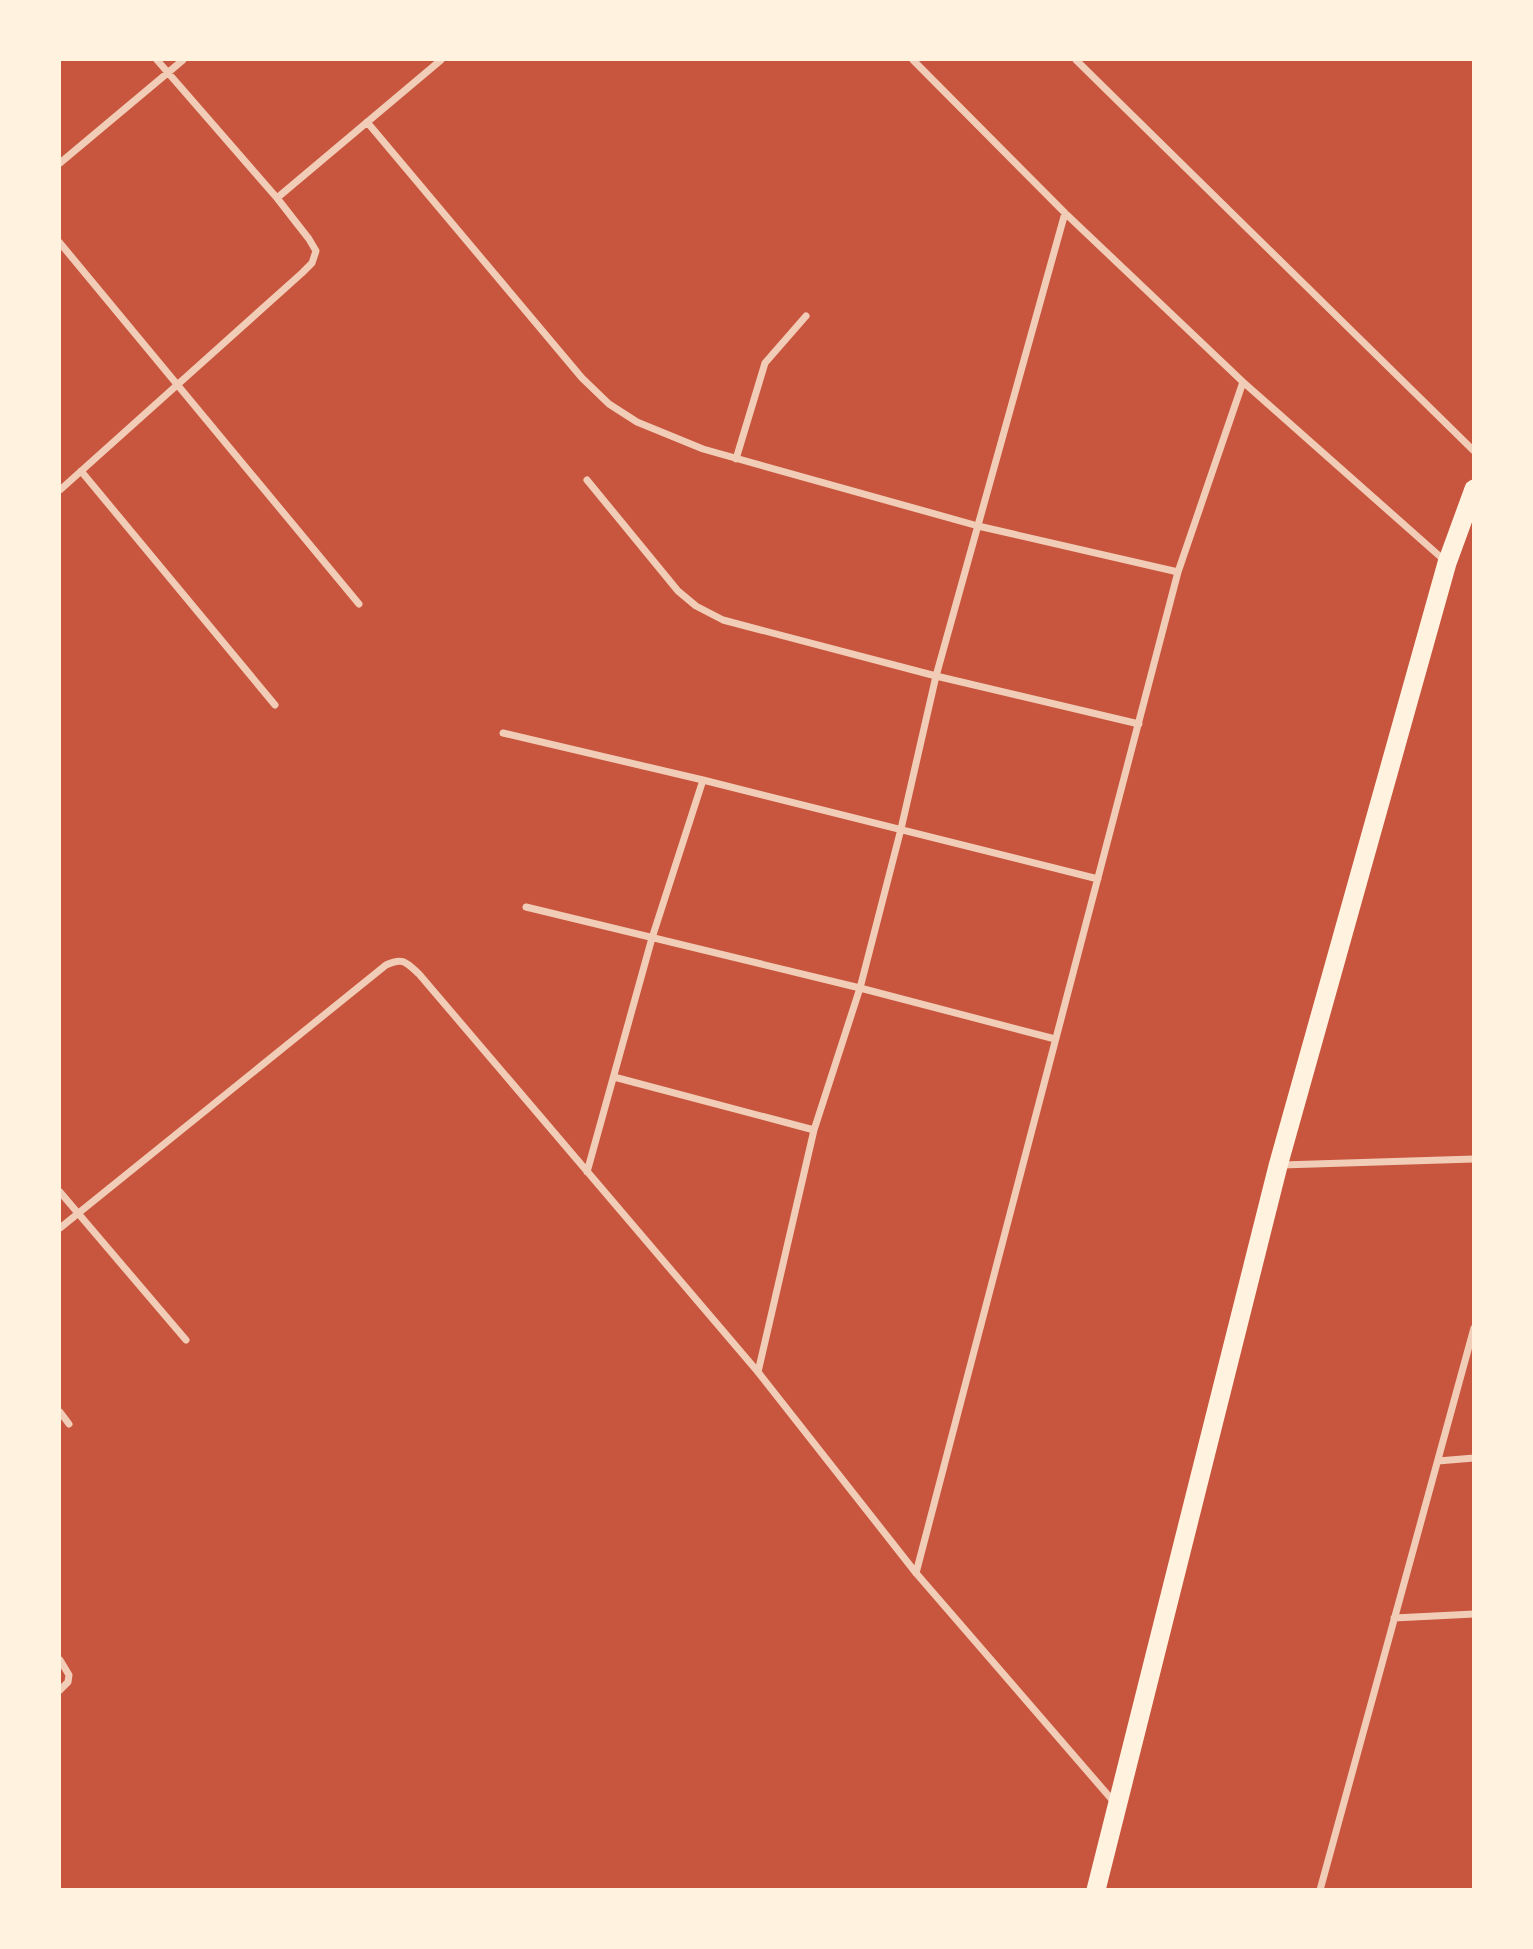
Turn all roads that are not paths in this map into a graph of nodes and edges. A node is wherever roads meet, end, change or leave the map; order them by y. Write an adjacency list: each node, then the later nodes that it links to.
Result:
1 (157, 60): 6 (street)
2 (183, 60): 6 (street)
3 (441, 60): 7 (street)
4 (914, 60): 10 (street)
5 (1076, 60): 15 (street)
6 (168, 73): 8 (street); 9 (street)
7 (367, 122): 9 (street); 16 (street)
8 (60, 163)
9 (277, 198): 14 (street)
10 (1065, 213): 13 (street); 21 (street)
11 (60, 243): 14 (street)
12 (806, 316): 16 (street)
13 (1243, 382): 22 (street); 23 (street)
14 (176, 384): 17 (street); 24 (street)
15 (1474, 451)
16 (736, 459): 21 (street)
17 (81, 471): 20 (street); 26 (street)
18 (587, 480): 25 (street)
19 (1474, 489): 22 (highway)
20 (60, 490)
21 (978, 526): 23 (street); 25 (street)
22 (1447, 563): 39 (highway)
23 (1178, 572): 27 (street)
24 (359, 604)
25 (936, 676): 27 (street); 30 (street)
26 (275, 705)
27 (1139, 724): 31 (street)
28 (503, 733): 29 (street)
29 (703, 780): 30 (street); 33 (street)
30 (901, 829): 31 (street); 34 (street)
31 (1098, 879): 35 (street)
32 (526, 907): 33 (street)
33 (652, 938): 34 (street); 36 (street)
34 (860, 988): 35 (street); 37 (street)
35 (1055, 1039): 51 (street)
36 (614, 1077): 37 (street); 40 (street)
37 (814, 1130): 46 (street)
38 (1474, 1159): 39 (street)
39 (1278, 1166): 56 (highway)
40 (587, 1172): 42 (street); 46 (street)
41 (60, 1192): 42 (street)
42 (78, 1214): 43 (street); 45 (street)
43 (60, 1228)
44 (1474, 1328): 50 (street)
45 (187, 1340)
46 (758, 1372): 51 (street)
47 (60, 1412): 48 (street)
48 (69, 1424)
49 (1474, 1458): 50 (street)
50 (1438, 1461): 53 (street)
51 (916, 1573): 56 (street)
52 (1474, 1614): 53 (street)
53 (1394, 1618): 58 (street)
54 (60, 1660): 55 (street)
55 (60, 1690)
56 (1117, 1806): 57 (highway)
57 (1096, 1889)
58 (1320, 1889)

